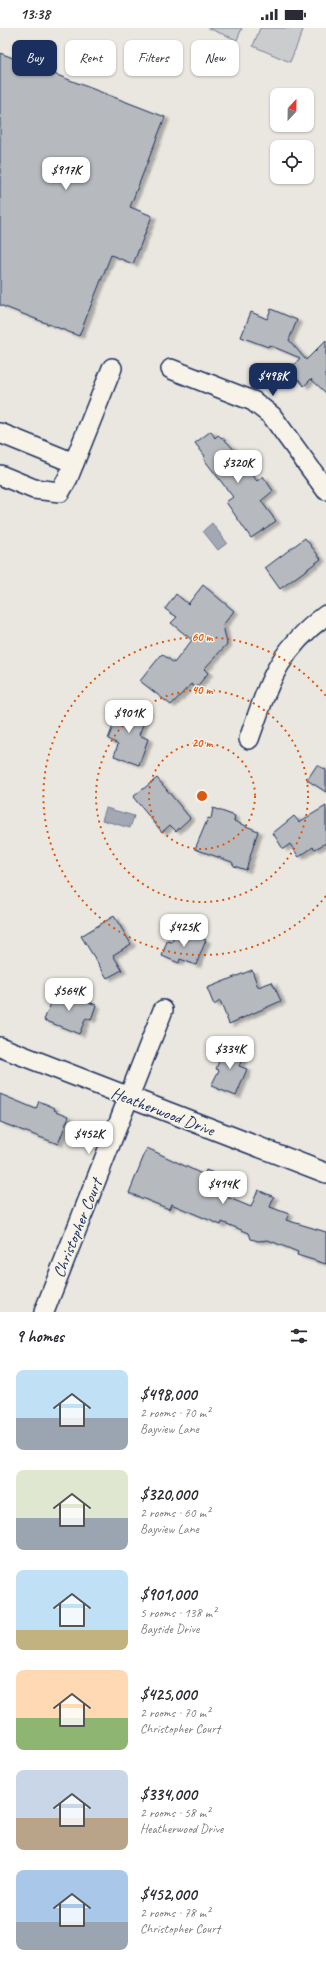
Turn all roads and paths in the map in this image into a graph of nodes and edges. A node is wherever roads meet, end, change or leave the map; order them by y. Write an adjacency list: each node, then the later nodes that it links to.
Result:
1 (112, 368): 4 (street)
2 (171, 369): 6 (street)
3 (0, 433): 4 (street)
4 (74, 463): 5 (street)
5 (0, 475)
6 (326, 490)
7 (326, 616): 8 (street)
8 (249, 739)
9 (163, 1010): 11 (street, Christopher Court)
10 (0, 1047): 11 (street, Heatherwood Drive)
11 (128, 1098): 12 (street, Heatherwood Drive); 13 (street, Christopher Court)
12 (326, 1173)
13 (44, 1312)

